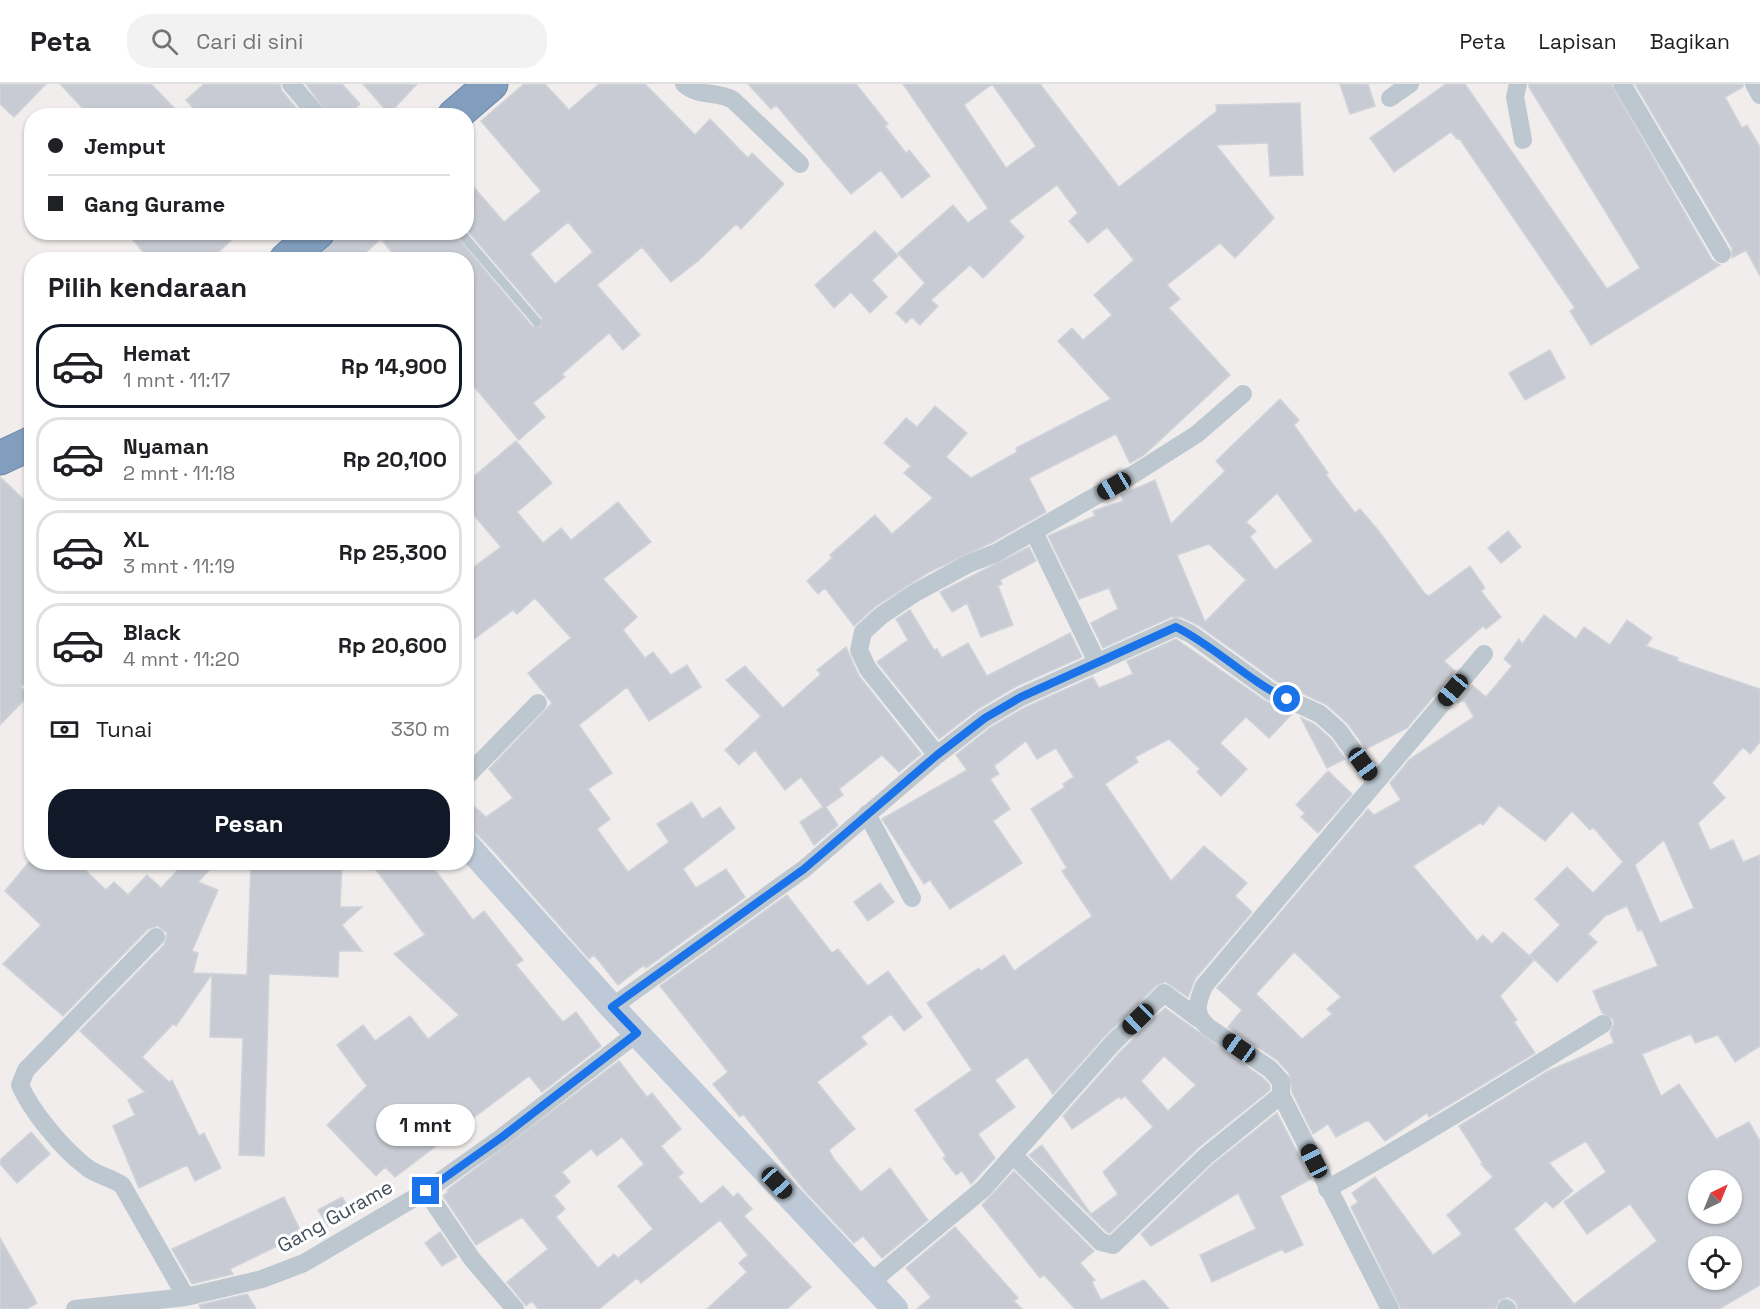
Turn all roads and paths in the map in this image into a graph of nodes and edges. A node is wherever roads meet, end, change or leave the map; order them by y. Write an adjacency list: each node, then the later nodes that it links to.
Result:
1 (291, 84): 10 (street)
2 (491, 84): 11 (highway)
3 (684, 84): 13 (street)
4 (1410, 84): 9 (street)
5 (1518, 84): 12 (street)
6 (1622, 84): 17 (street)
7 (1754, 84): 8 (street)
8 (1760, 95)
9 (1390, 98)
10 (311, 108)
11 (463, 108)
12 (1524, 140)
13 (800, 164)
14 (309, 240): 16 (highway)
15 (467, 240): 18 (lane)
16 (295, 252)
17 (1722, 254)
18 (537, 322)
19 (1243, 394): 22 (street)
20 (24, 447): 21 (highway)
21 (0, 458)
22 (1034, 532): 24 (street); 26 (street)
23 (1484, 654): 28 (street)
24 (1097, 662): 26 (street); 28 (street)
25 (538, 703): 27 (street)
26 (937, 755): 29 (street)
27 (474, 769)
28 (1375, 781): 34 (street)
29 (867, 814): 31 (street); 33 (street)
30 (474, 853): 33 (street)
31 (912, 898)
32 (156, 937): 42 (street)
33 (612, 1007): 36 (street)
34 (1199, 1019): 37 (street); 38 (street)
35 (1603, 1024): 39 (street)
36 (637, 1033): 40 (street, Gang Gurame); 41 (street)
37 (1281, 1095): 38 (street); 39 (street)
38 (1014, 1156): 41 (street)
39 (1327, 1189): 46 (street)
40 (426, 1191): 42 (street, Gang Gurame); 44 (street)
41 (871, 1282): 45 (street)
42 (186, 1297): 43 (street, Gang Gurame)
43 (82, 1308)
44 (515, 1309)
45 (895, 1309)
46 (1390, 1309)

